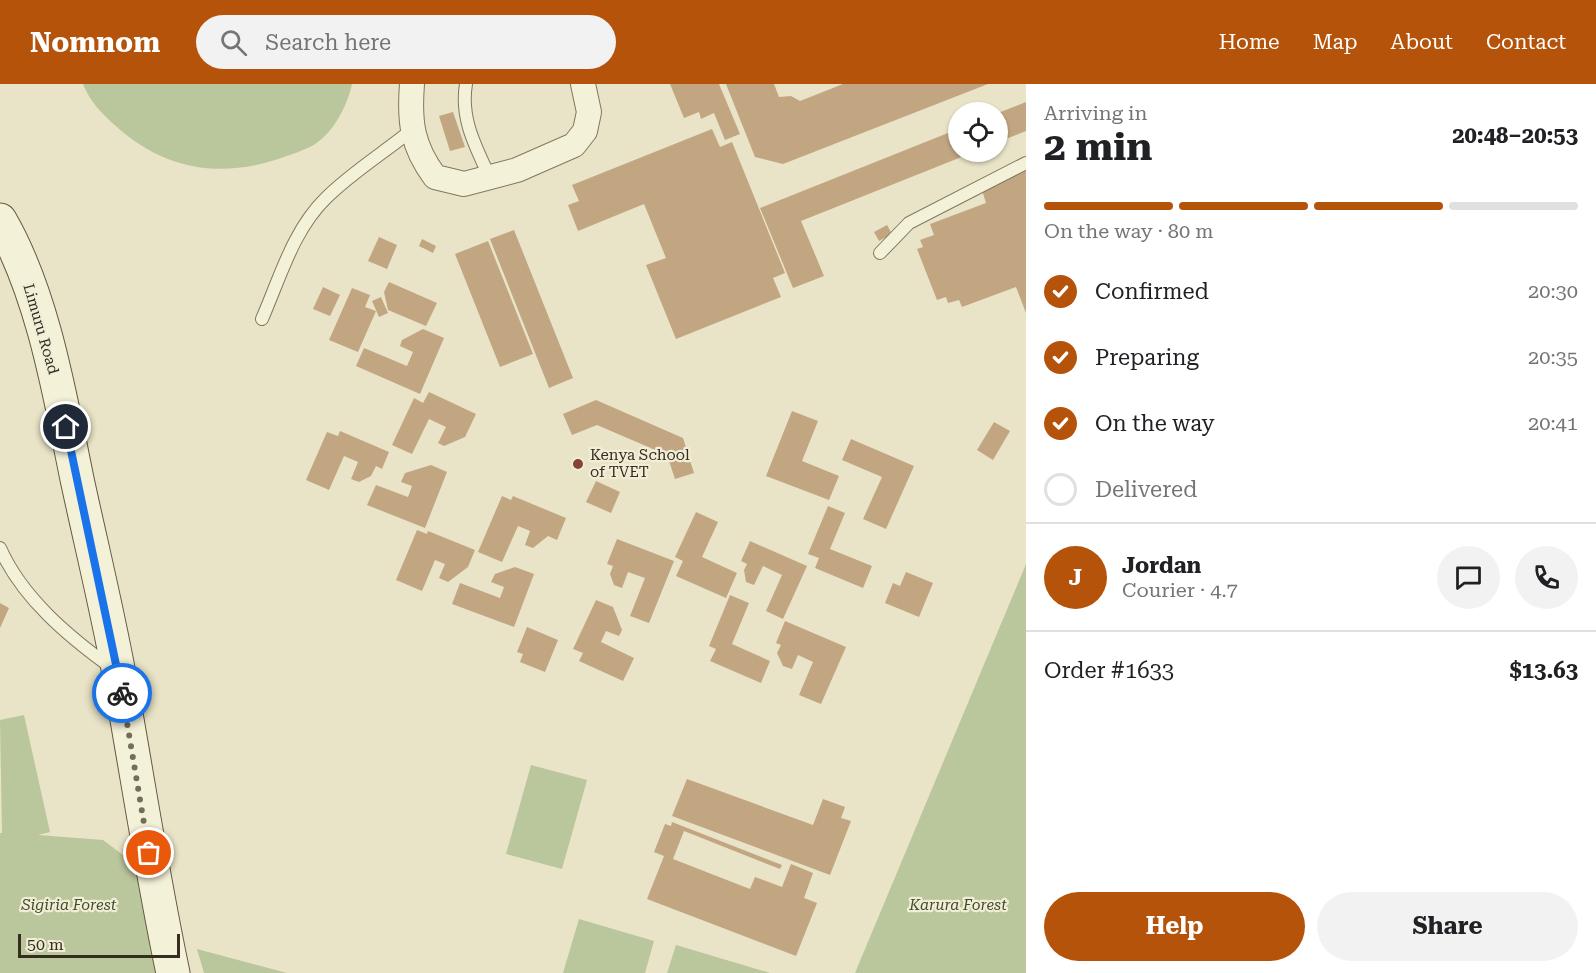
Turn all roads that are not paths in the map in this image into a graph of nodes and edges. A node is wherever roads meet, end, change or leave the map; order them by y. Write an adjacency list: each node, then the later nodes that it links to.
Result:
1 (412, 84): 4 (street)
2 (466, 84): 6 (lane)
3 (583, 85): 6 (street)
4 (413, 129): 6 (street); 9 (lane)
5 (1026, 163): 8 (lane)
6 (490, 178)
7 (0, 220): 10 (main road, Limuru Road)
8 (880, 253)
9 (262, 319)
10 (58, 389): 13 (main road, Limuru Road); 14 (main road)
11 (0, 548): 12 (lane)
12 (3, 563): 13 (lane)
13 (118, 673): 14 (main road, Limuru Road)
14 (173, 973)

